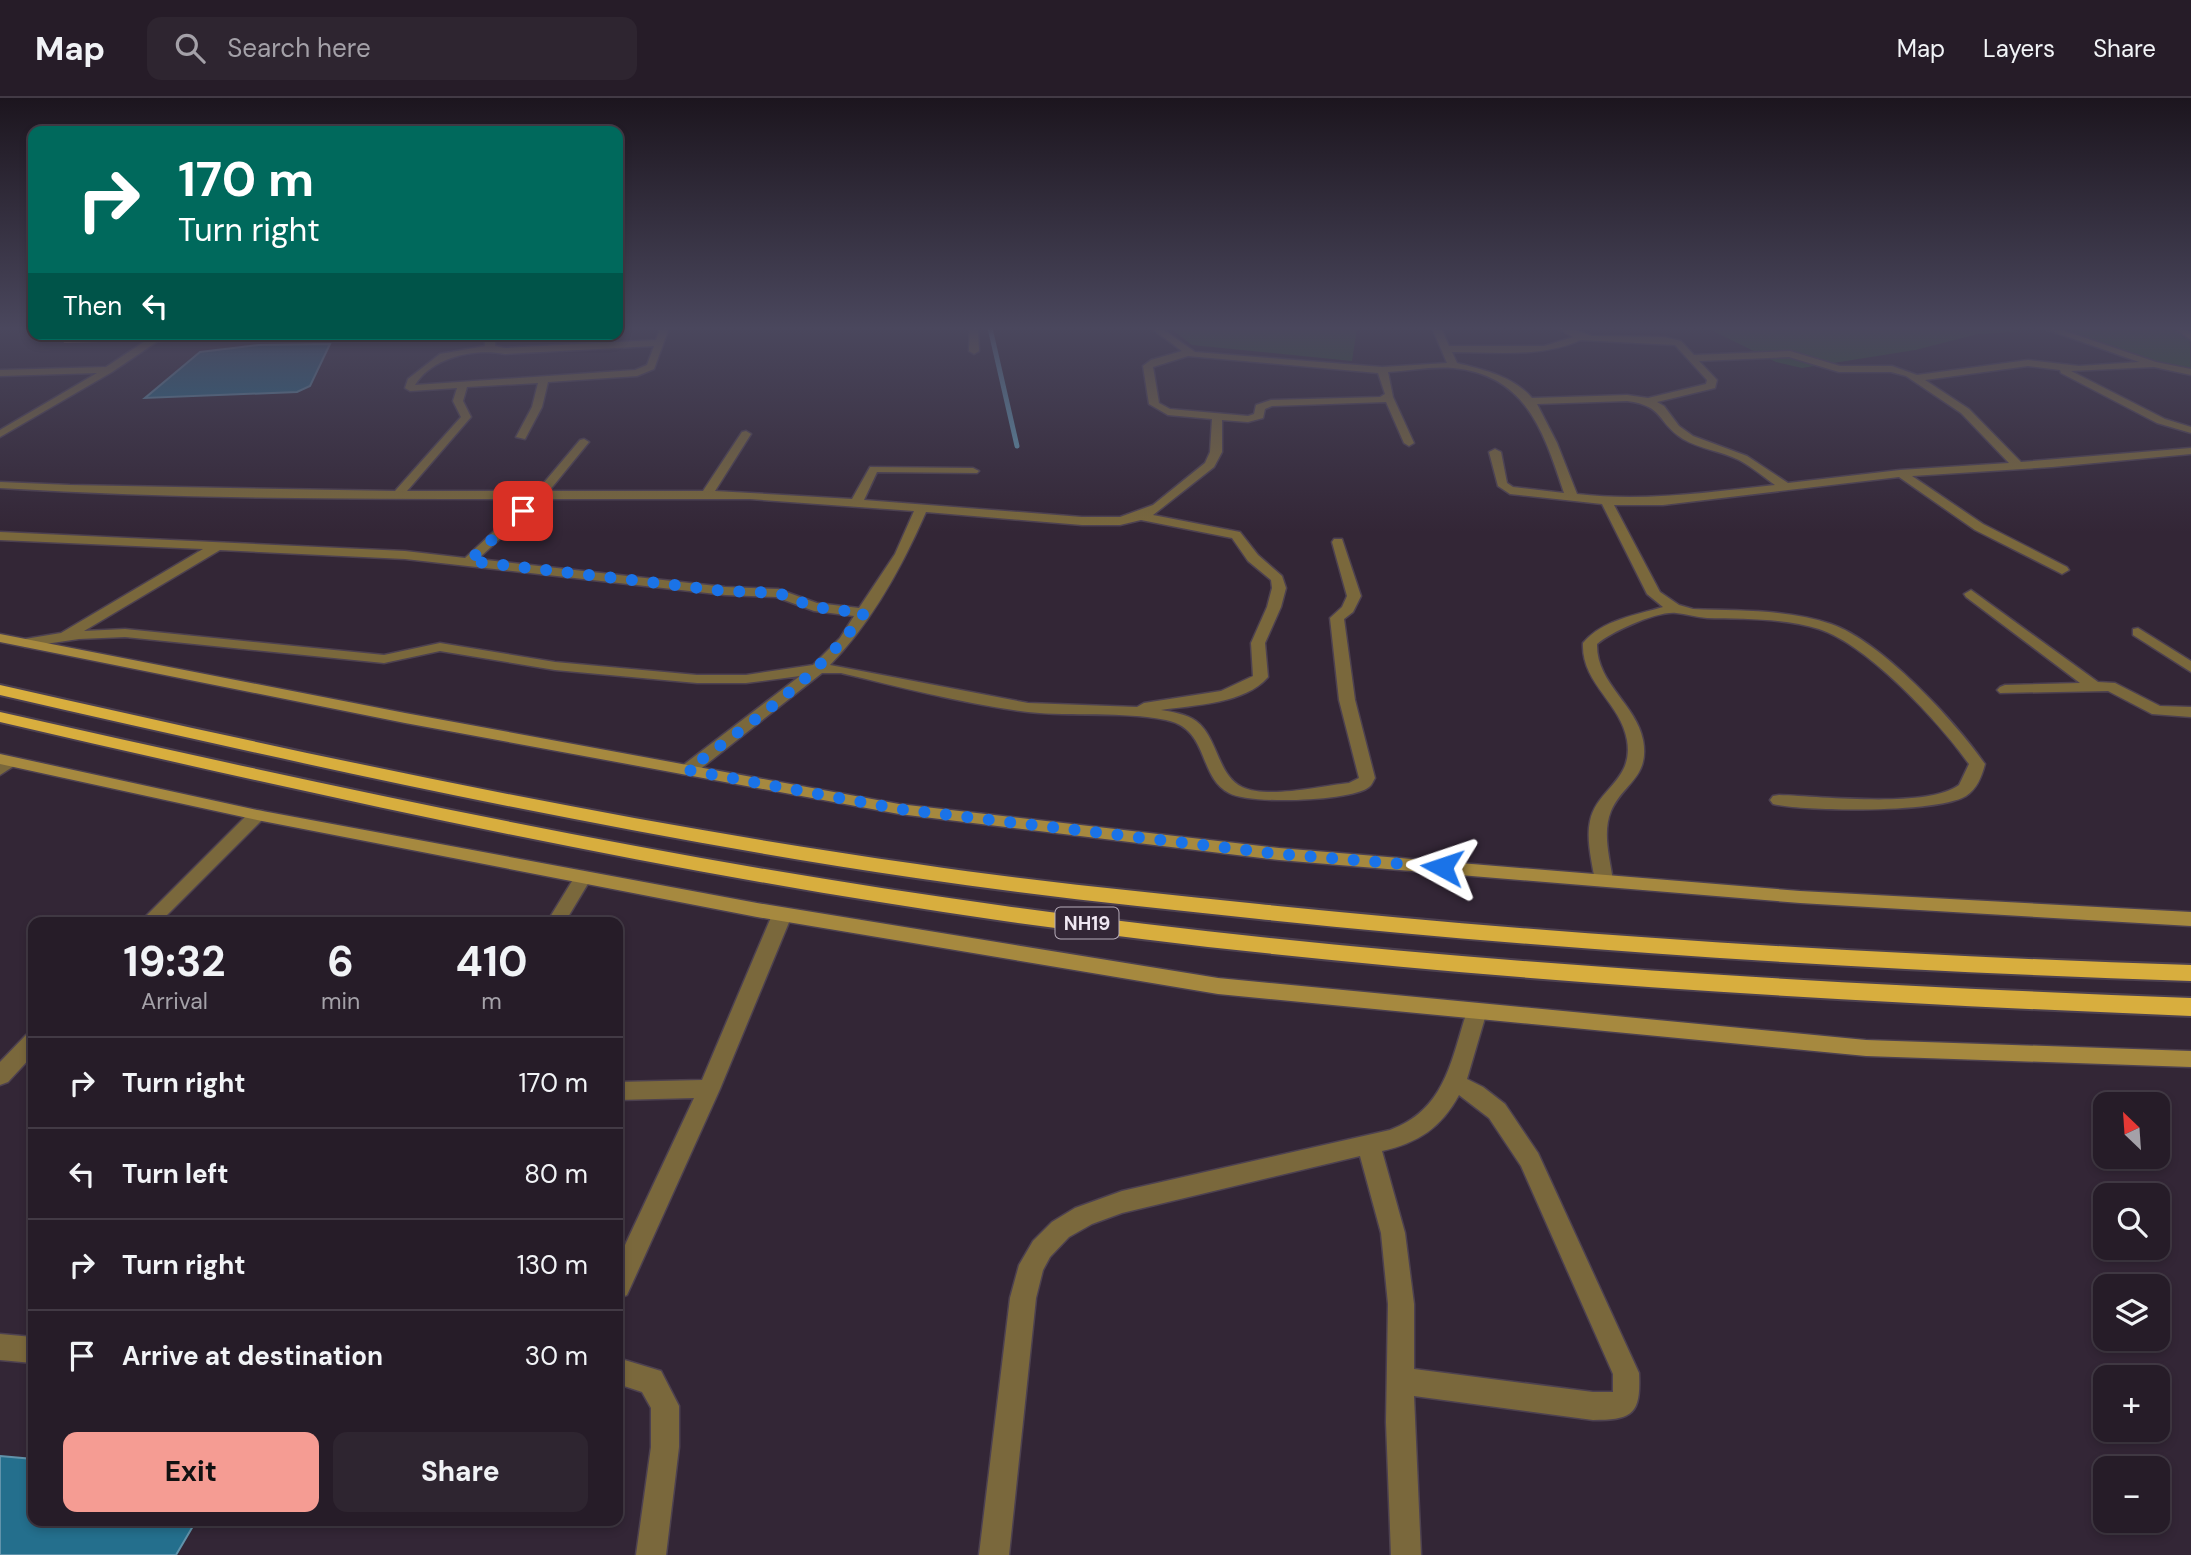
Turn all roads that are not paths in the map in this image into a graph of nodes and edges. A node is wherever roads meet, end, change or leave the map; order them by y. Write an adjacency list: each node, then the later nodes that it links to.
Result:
1 (65, 396): 15 (street)
2 (459, 396): 27 (street)
3 (539, 396): 16 (street)
4 (1153, 396): 12 (street)
5 (1523, 396): 10 (street)
6 (1669, 396): 11 (street)
7 (1943, 396): 21 (street)
8 (2112, 396): 13 (street)
9 (1389, 398): 12 (street); 18 (street)
10 (1529, 401): 11 (street); 29 (street)
11 (1648, 401): 25 (street)
12 (1217, 418): 33 (street)
13 (2191, 430)
14 (746, 434): 28 (street)
15 (0, 435)
16 (521, 437)
17 (584, 442): 26 (street)
18 (1409, 443)
19 (1495, 452): 29 (street)
20 (2191, 452): 21 (street)
21 (2017, 465): 23 (street)
22 (973, 471): 31 (street)
23 (1900, 473): 25 (street); 38 (street)
24 (0, 485): 27 (street)
25 (1784, 485): 30 (street)
26 (541, 494): 27 (street); 28 (street); 37 (street)
27 (398, 495)
28 (707, 495): 31 (street)
29 (1572, 498): 30 (street)
30 (1606, 501): 40 (street)
31 (857, 502): 32 (street)
32 (922, 507): 33 (street); 41 (street)
33 (1141, 516): 51 (street)
34 (0, 536): 36 (street)
35 (1338, 542): 51 (street)
36 (216, 547): 37 (street); 44 (street)
37 (469, 561): 41 (street)
38 (2062, 570)
39 (1971, 594): 48 (street)
40 (1674, 608): 56 (street); 59 (street)
41 (864, 613): 47 (street)
42 (2138, 632): 46 (street)
43 (0, 638): 45 (main road)
44 (61, 638): 45 (street); 47 (street)
45 (24, 643): 55 (main road)
46 (2191, 668)
47 (818, 669): 51 (street); 55 (street)
48 (2093, 685): 50 (street); 52 (street)
49 (0, 690): 64 (highway, NH19)
50 (2005, 690)
51 (1124, 712)
52 (2191, 712)
53 (0, 717): 65 (highway, NH19)
54 (4, 764): 57 (main road)
55 (688, 770): 59 (main road)
56 (1779, 800)
57 (257, 815): 58 (main road); 61 (street)
58 (583, 877): 60 (main road); 62 (street)
59 (1604, 881): 63 (main road)
60 (782, 915): 66 (main road); 71 (street)
61 (154, 917)
62 (559, 917)
63 (2191, 919)
64 (2191, 973)
65 (2191, 1006)
66 (1477, 1011): 68 (main road); 70 (street)
67 (28, 1046): 69 (street)
68 (2191, 1059)
69 (0, 1076)
70 (1454, 1083): 73 (street); 78 (street)
71 (709, 1089): 72 (street); 74 (street)
72 (623, 1091)
73 (1368, 1144): 78 (street); 80 (street)
74 (623, 1276)
75 (0, 1347): 76 (street)
76 (28, 1350)
77 (623, 1373): 79 (street)
78 (1400, 1381): 81 (street)
79 (651, 1555)
80 (994, 1555)
81 (1406, 1555)

